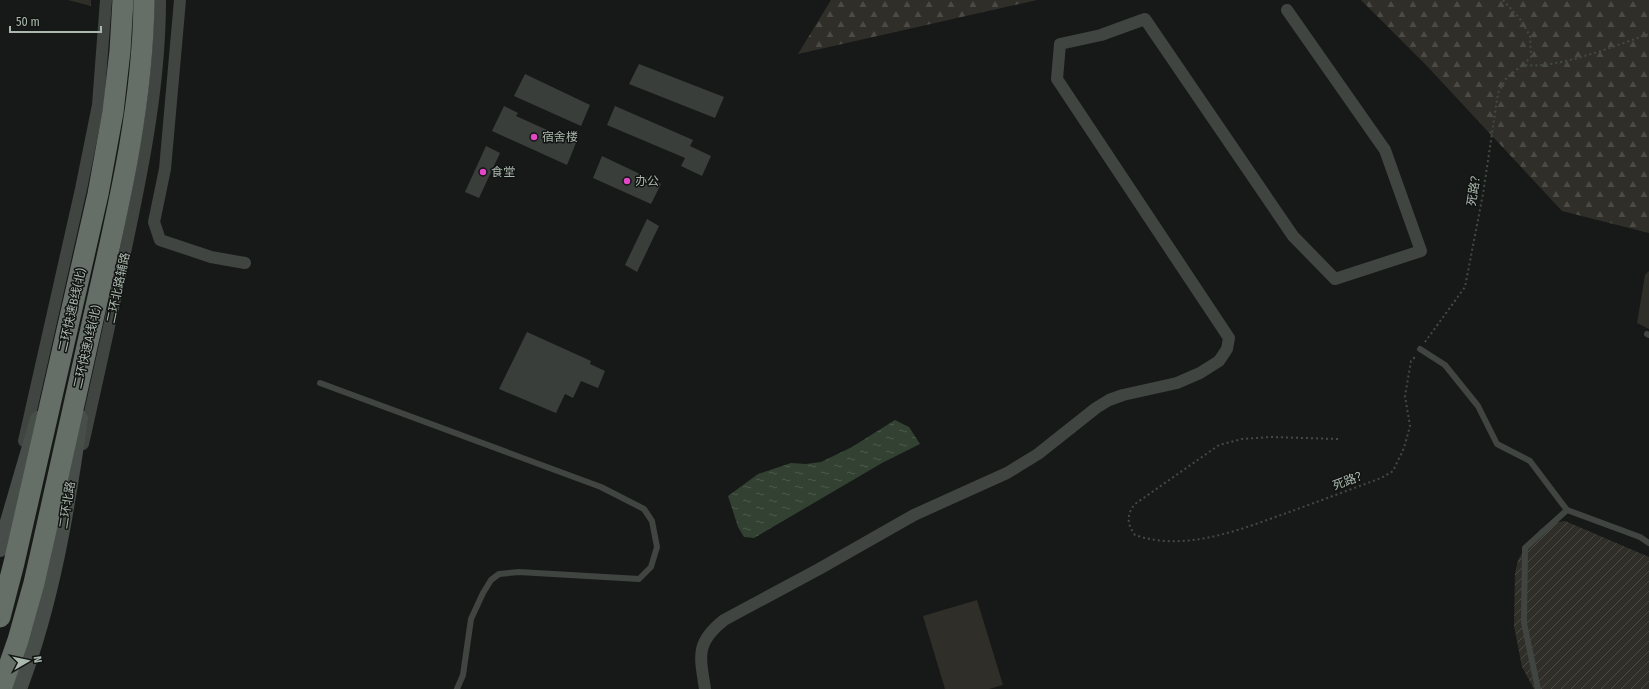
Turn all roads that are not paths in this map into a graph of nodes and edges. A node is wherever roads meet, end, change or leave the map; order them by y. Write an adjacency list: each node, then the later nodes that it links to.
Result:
1 (106, 0): 12 (street)
2 (123, 0): 12 (highway, 二环快速B线(北))
3 (144, 0): 13 (highway, 二环快速A线(北))
4 (160, 0): 13 (street, 二环北路辅路)
5 (180, 0): 7 (street)
6 (1287, 10): 18 (street)
7 (245, 263)
8 (1420, 349): 10 (lane)
9 (320, 383): 17 (lane)
10 (1568, 510): 11 (lane); 19 (lane)
11 (1649, 543)
12 (5, 553): 14 (highway, 二环快速B线(北))
13 (46, 570): 15 (highway, 二环快速A线(北)); 16 (main road)
14 (0, 617)
15 (1, 689)
16 (19, 689)
17 (457, 689)
18 (705, 689)
19 (1538, 689)

